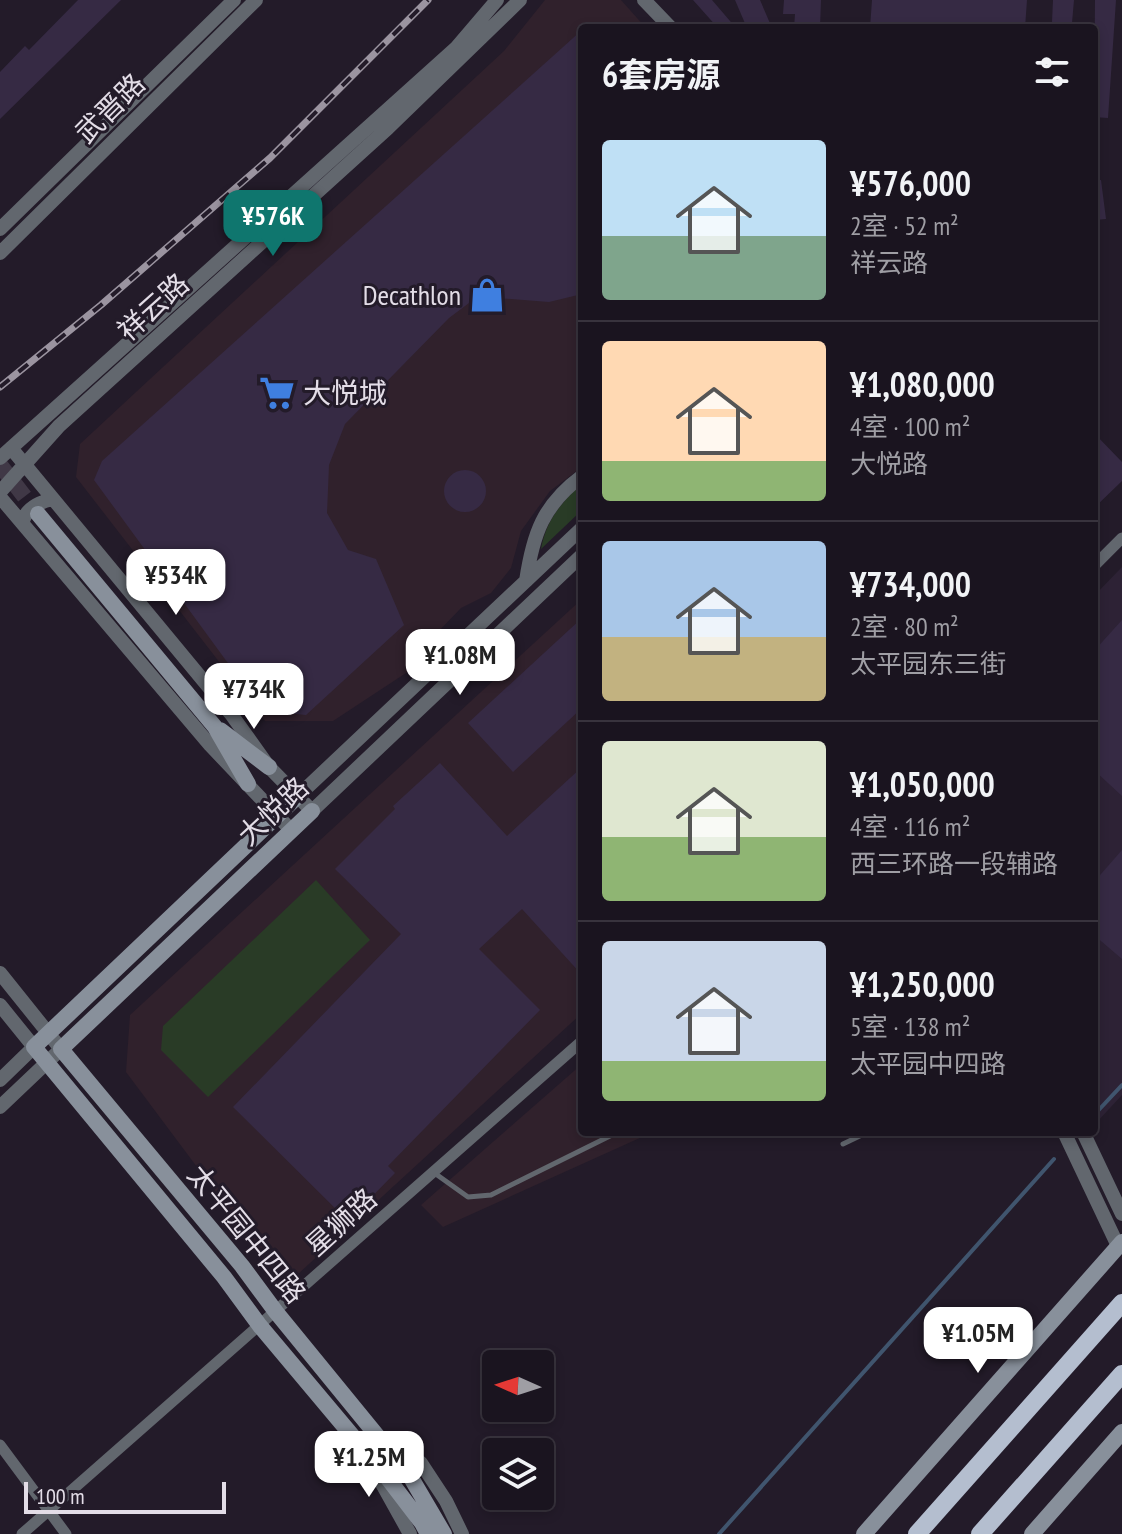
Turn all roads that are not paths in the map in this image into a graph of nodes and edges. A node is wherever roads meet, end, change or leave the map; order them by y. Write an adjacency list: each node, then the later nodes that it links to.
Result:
1 (234, 0): 7 (street, 武晋路)
2 (256, 0): 8 (street, 武晋路)
3 (497, 0): 9 (street, 祥云路)
4 (520, 0): 10 (street, 祥云路)
5 (644, 0): 6 (street)
6 (667, 24)
7 (0, 229)
8 (0, 253)
9 (5, 453): 10 (street)
10 (26, 466): 12 (street, 祥云路); 13 (street)
11 (578, 479): 20 (street)
12 (0, 494): 15 (street)
13 (53, 499): 15 (street); 22 (street)
14 (38, 514): 21 (main road)
15 (22, 523): 23 (street)
16 (578, 532): 20 (street)
17 (1122, 538): 19 (street)
18 (578, 559): 25 (street, 大悦路)
19 (1098, 562)
20 (526, 581): 24 (street)
21 (215, 727): 22 (main road); 23 (main road)
22 (269, 767): 24 (street)
23 (248, 784): 26 (street)
24 (298, 796): 25 (street); 26 (main road)
25 (312, 811): 27 (main road, 大悦路)
26 (277, 815): 27 (street); 30 (main road)
27 (290, 829): 33 (main road, 大悦路)
28 (0, 973): 30 (street, 太平园中四路)
29 (0, 1005): 32 (street)
30 (48, 1033): 32 (main road); 33 (street, 太平园中四路)
31 (578, 1045): 42 (street, 星狮路)
32 (34, 1047): 34 (main road); 35 (street)
33 (61, 1049): 34 (street, 大悦路); 46 (main road, 太平园中四路)
34 (47, 1062): 36 (street, 大悦路); 47 (main road)
35 (0, 1080)
36 (0, 1107)
37 (610, 1136): 42 (lane)
38 (860, 1136): 41 (lane)
39 (1066, 1136): 44 (street)
40 (1085, 1136): 43 (street)
41 (843, 1144)
42 (433, 1172): 46 (street, 星狮路)
43 (1122, 1214)
44 (1120, 1244): 60 (main road)
45 (1122, 1303): 61 (highway)
46 (276, 1312): 47 (street, 星狮路); 50 (main road, 太平园中四路)
47 (260, 1326): 52 (main road); 53 (street, 星狮路)
48 (1122, 1374): 62 (highway)
49 (1122, 1432): 63 (main road)
50 (378, 1436): 58 (main road, 太平园中四路); 59 (street)
51 (0, 1445): 53 (street)
52 (362, 1446): 56 (street); 57 (main road)
53 (49, 1511): 54 (street, 星狮路); 55 (street)
54 (22, 1534)
55 (66, 1534)
56 (410, 1534)
57 (428, 1534)
58 (444, 1534)
59 (462, 1534)
60 (864, 1534)
61 (917, 1534)
62 (980, 1534)
63 (1032, 1534)

